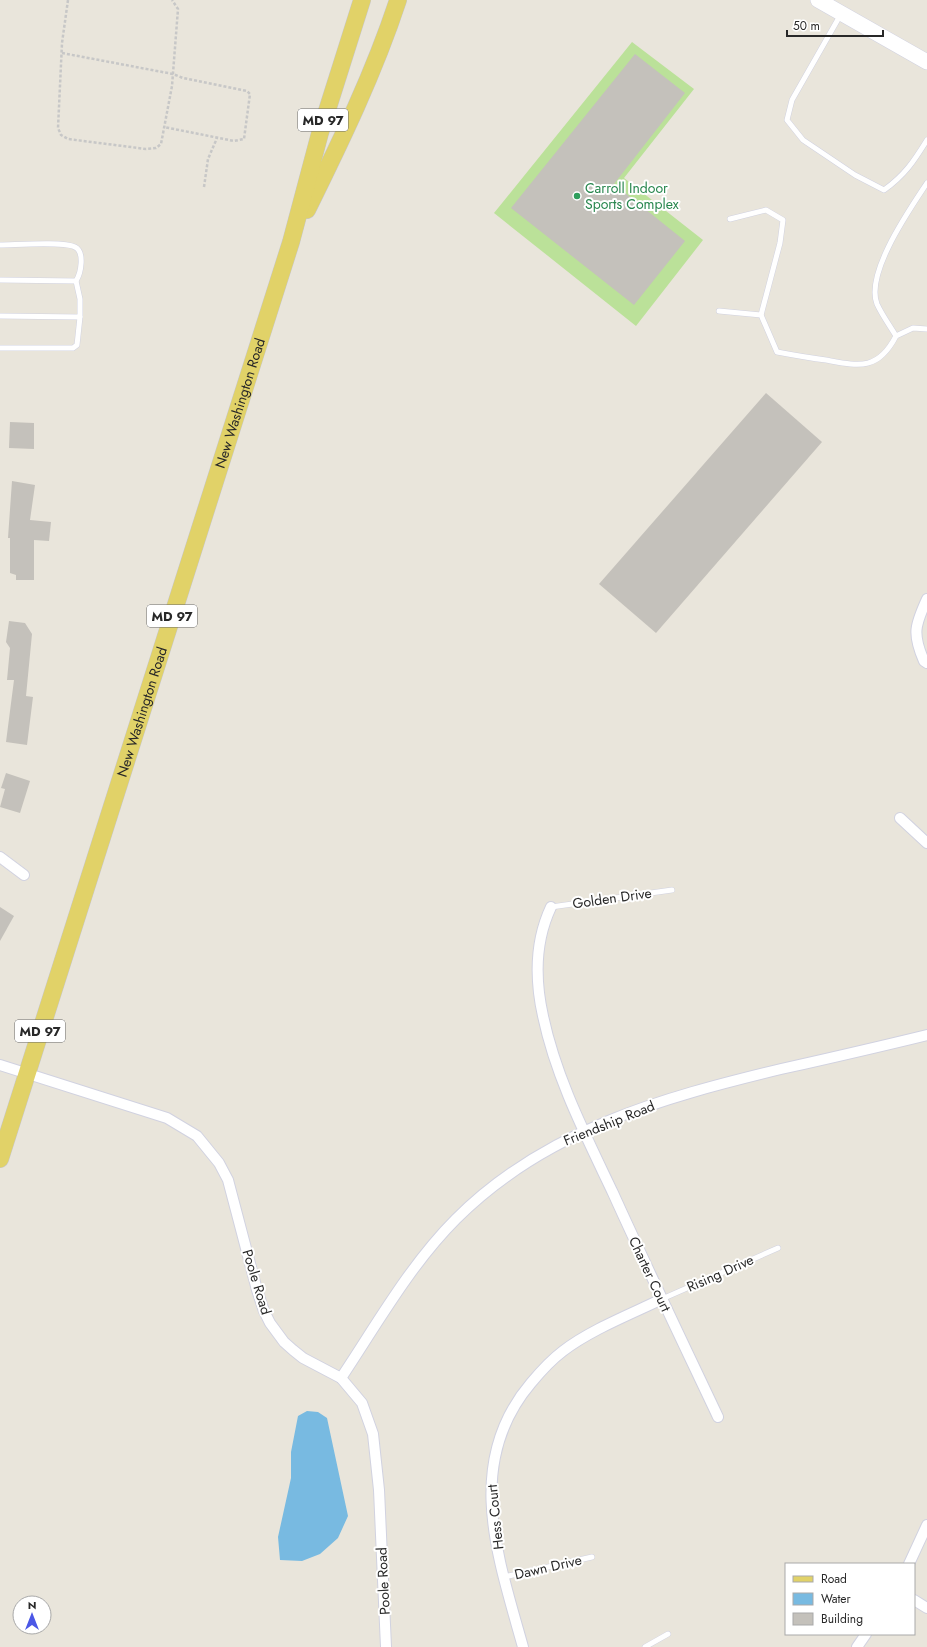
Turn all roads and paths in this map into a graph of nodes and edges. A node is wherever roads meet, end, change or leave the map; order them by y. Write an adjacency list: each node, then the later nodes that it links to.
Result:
1 (68, 0): 7 (path)
2 (172, 0): 9 (path)
3 (362, 0): 16 (main road, New Washington Road / MD 97)
4 (398, 0): 16 (main road, New Washington Road / MD 97)
5 (818, 0): 6 (main road)
6 (841, 13): 8 (main road); 12 (lane)
7 (62, 53): 9 (path); 10 (path)
8 (927, 62)
9 (173, 74): 10 (path); 11 (path)
10 (164, 127): 11 (path)
11 (217, 138): 14 (path)
12 (927, 140)
13 (927, 183): 25 (lane)
14 (204, 187)
15 (730, 219): 21 (lane)
16 (292, 242): 37 (main road, New Washington Road / MD 97)
17 (0, 245): 19 (lane)
18 (0, 280): 19 (lane)
19 (76, 282): 23 (lane)
20 (719, 311): 21 (lane)
21 (761, 315): 25 (lane)
22 (0, 316): 23 (lane)
23 (80, 317): 26 (lane)
24 (927, 329): 25 (lane)
25 (896, 336)
26 (0, 348)
27 (927, 599): 28 (street)
28 (927, 663)
29 (900, 818): 30 (street)
30 (927, 843)
31 (0, 857): 32 (street)
32 (24, 875)
33 (672, 890): 34 (lane, Golden Drive)
34 (551, 907): 38 (street, Charter Court)
35 (927, 1035): 38 (street, Friendship Road)
36 (0, 1064): 37 (street, Poole Road)
37 (27, 1073): 39 (main road, New Washington Road / MD 97); 42 (street, Poole Road)
38 (583, 1130): 41 (street, Charter Court); 42 (street, Friendship Road)
39 (0, 1159)
40 (778, 1248): 41 (lane, Rising Drive)
41 (662, 1299): 43 (street, Charter Court); 47 (street, Hess Court)
42 (341, 1378): 52 (street, Poole Road)
43 (718, 1417)
44 (927, 1525): 46 (street)
45 (592, 1557): 47 (lane, Dawn Drive)
46 (909, 1563)
47 (504, 1577): 53 (street, Hess Court)
48 (915, 1601): 49 (street)
49 (927, 1608)
50 (668, 1634): 54 (lane)
51 (865, 1635): 55 (street)
52 (386, 1647)
53 (523, 1647)
54 (645, 1647)
55 (857, 1647)

